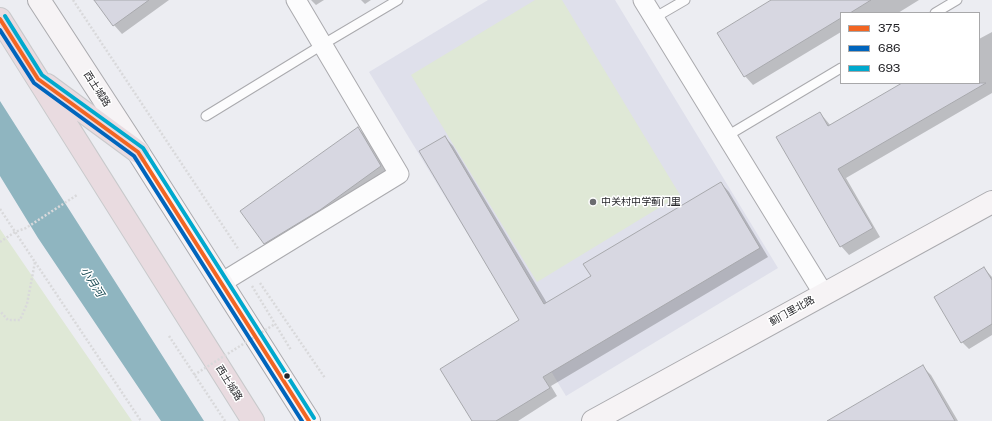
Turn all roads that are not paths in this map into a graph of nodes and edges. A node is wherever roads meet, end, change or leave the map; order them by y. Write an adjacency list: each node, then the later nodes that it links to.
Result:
1 (39, 0): 15 (street, 西土城路)
2 (296, 0): 10 (street)
3 (398, 0): 10 (lane)
4 (643, 0): 8 (street)
5 (685, 0): 8 (lane)
6 (957, 0): 7 (lane)
7 (937, 12)
8 (654, 18): 14 (street)
9 (0, 19): 12 (highway, 西土城路)
10 (322, 45): 13 (lane); 17 (street)
11 (840, 69): 14 (lane)
12 (38, 79): 15 (highway); 19 (highway, 西土城路)
13 (206, 116)
14 (727, 136): 18 (street)
15 (138, 152): 17 (street, 西土城路)
16 (992, 202): 18 (street, 蓟门里北路)
17 (221, 283): 20 (street, 西土城路)
18 (823, 294): 21 (street, 蓟门里北路)
19 (253, 421)
20 (309, 421)
21 (593, 421)

